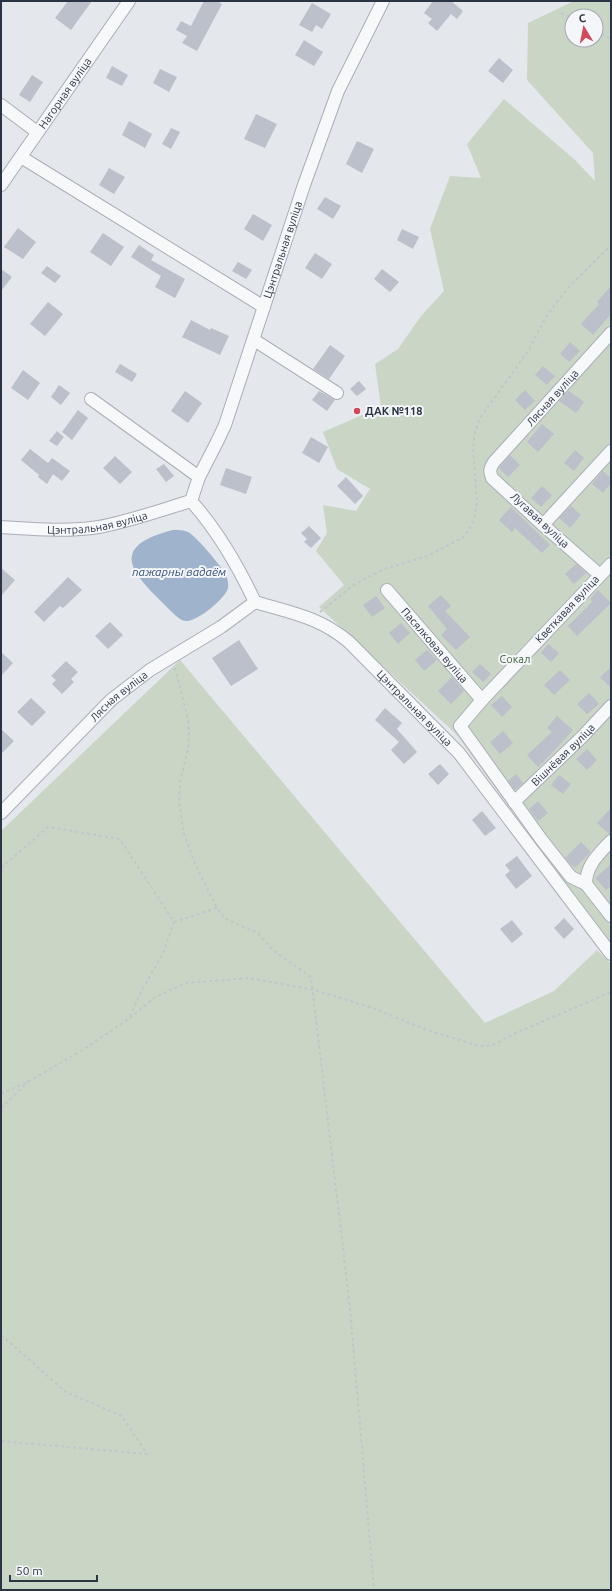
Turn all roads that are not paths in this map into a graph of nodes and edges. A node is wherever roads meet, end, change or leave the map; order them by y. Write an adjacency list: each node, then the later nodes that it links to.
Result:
1 (129, 1): 4 (street, Нагорная вуліца)
2 (383, 1): 7 (street, Цэнтральная вуліца)
3 (1, 105): 4 (street)
4 (38, 132): 5 (street, Нагорная вуліца)
5 (20, 157): 6 (street, Нагорная вуліца); 7 (street)
6 (1, 185)
7 (264, 307): 9 (street, Цэнтральная вуліца)
8 (611, 333): 13 (street, Лясная вуліца)
9 (254, 340): 10 (street); 14 (street, Цэнтральная вуліца)
10 (337, 393)
11 (91, 399): 14 (street)
12 (611, 451): 16 (street)
13 (494, 462): 16 (street, Лугавая вуліца)
14 (199, 477): 15 (street, Цэнтральная вуліца)
15 (192, 501): 17 (street, Цэнтральная вуліца); 21 (street)
16 (543, 525): 19 (street, Лугавая вуліца)
17 (1, 527)
18 (611, 564): 19 (street, Кветкавая вуліца)
19 (600, 575): 22 (street, Кветкавая вуліца)
20 (387, 590): 22 (street, Пасялковая вуліца)
21 (255, 602): 25 (street, Лясная вуліца); 29 (street, Цэнтральная вуліца)
22 (482, 700): 24 (street, Кветкавая вуліца)
23 (611, 706): 24 (street, Вішнёвая вуліца)
24 (514, 802): 27 (street)
25 (1, 813)
26 (611, 841): 27 (street)
27 (586, 884): 28 (street)
28 (611, 916)
29 (607, 940): 30 (street, Цэнтральная вуліца)
30 (611, 954)

